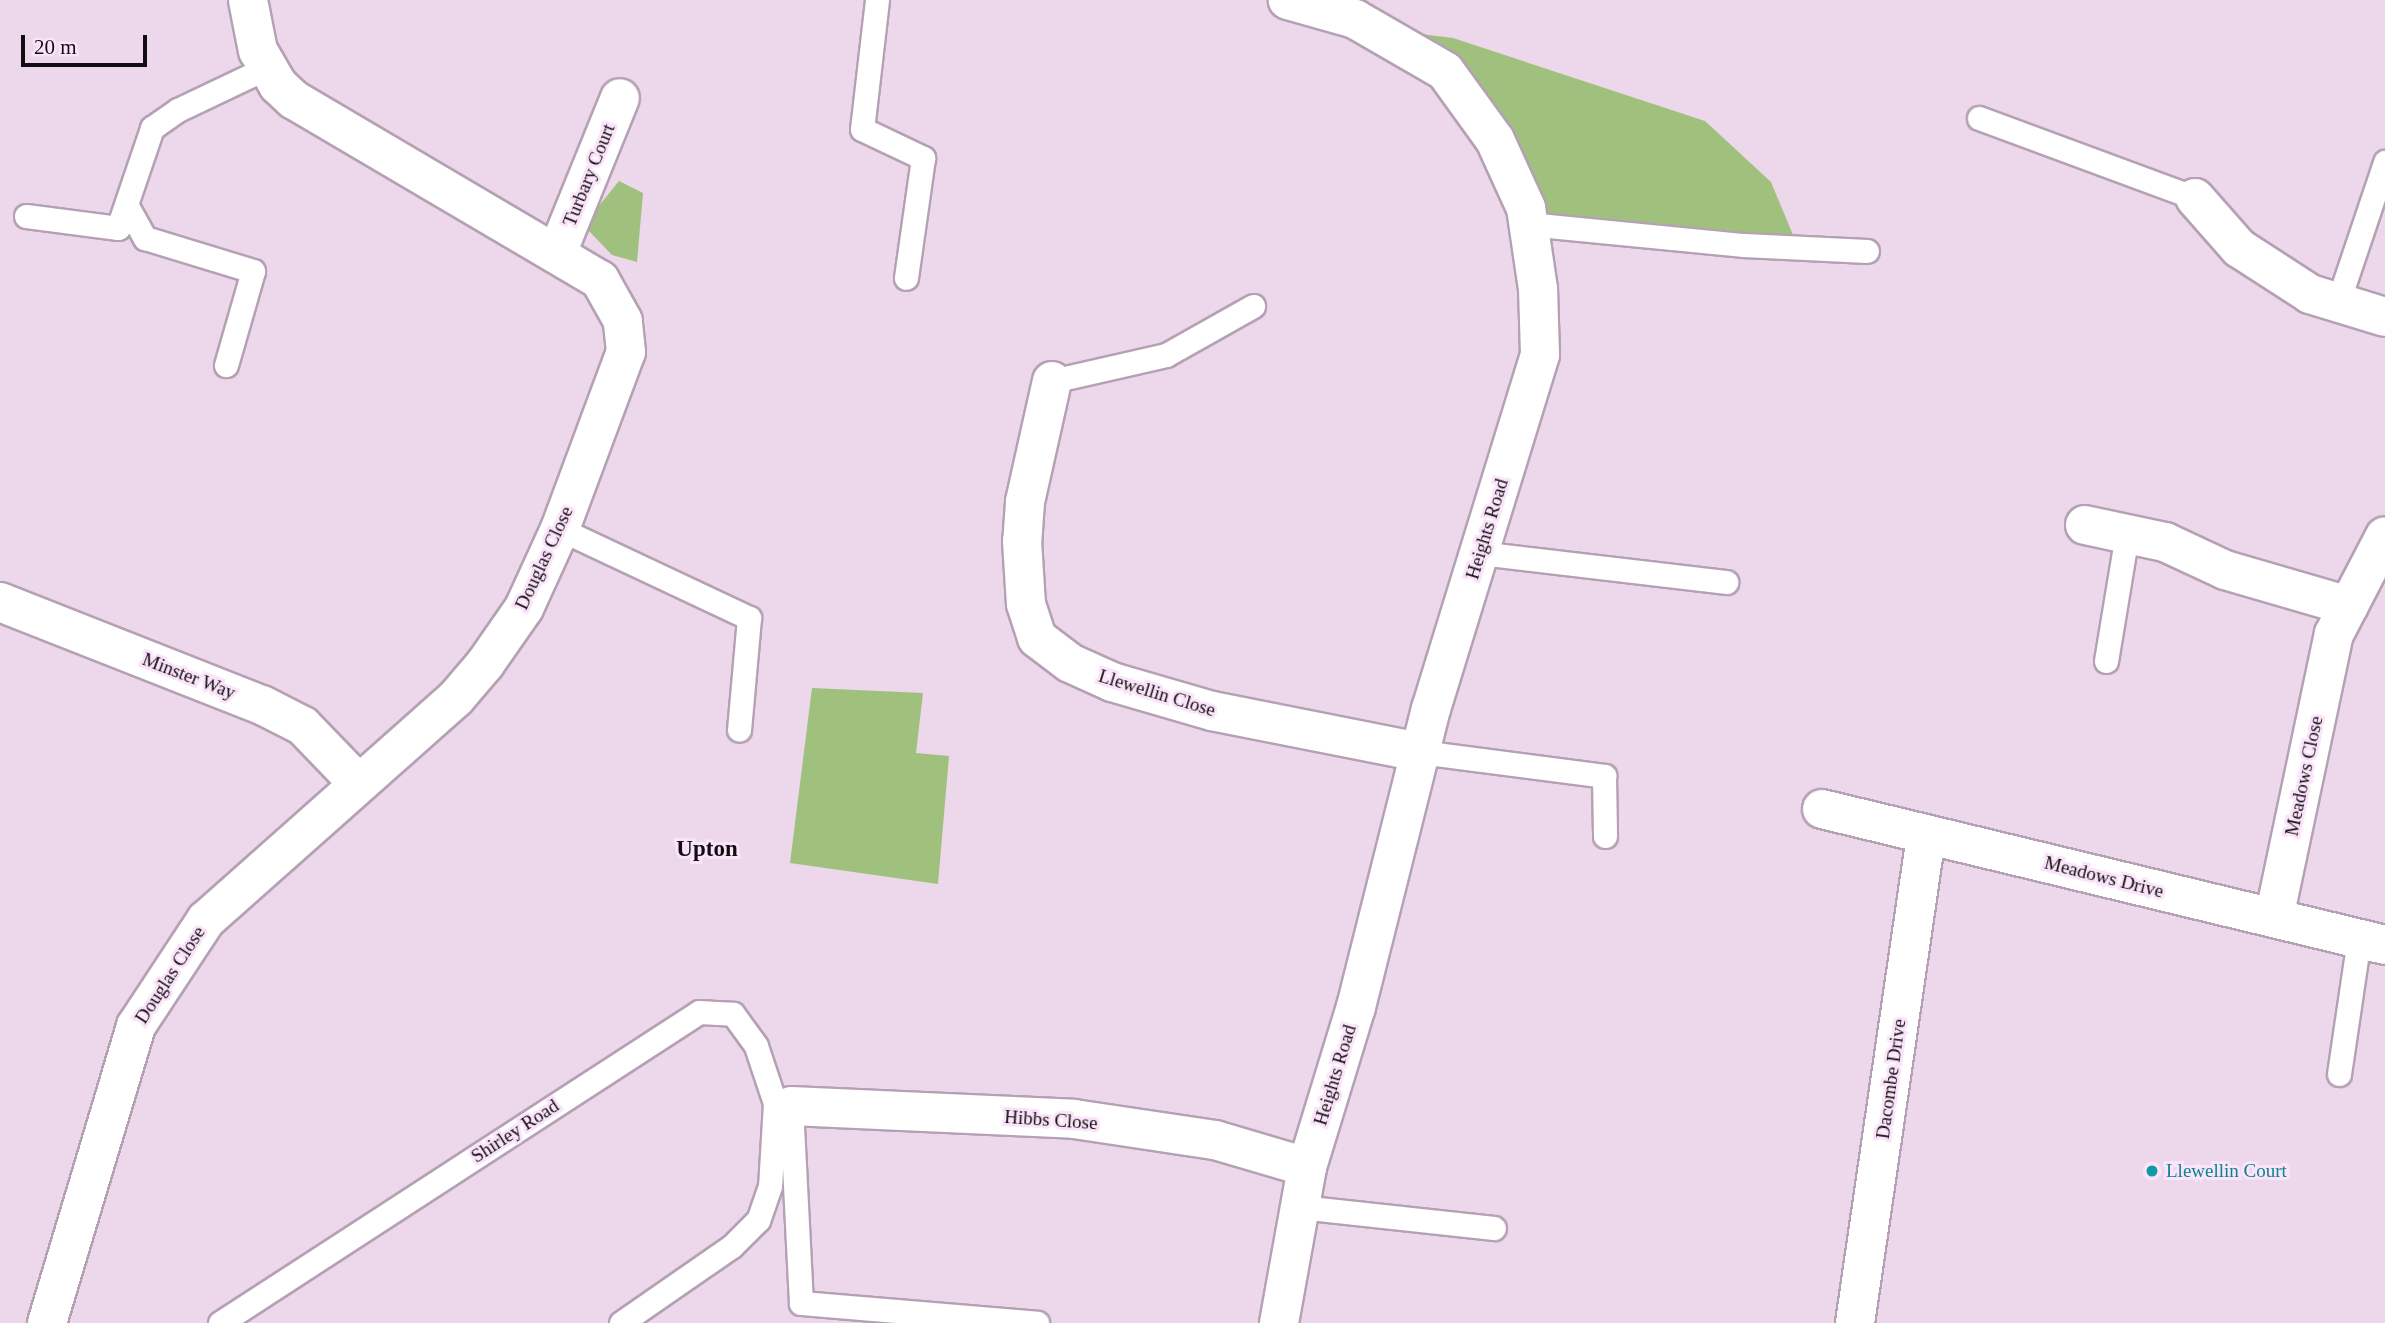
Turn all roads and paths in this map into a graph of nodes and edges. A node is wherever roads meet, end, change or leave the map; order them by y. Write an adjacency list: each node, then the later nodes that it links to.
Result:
1 (248, 0): 4 (street, Douglas Close)
2 (877, 0): 14 (lane)
3 (1297, 1): 11 (street, Heights Road)
4 (266, 68): 9 (lane); 13 (street, Douglas Close)
5 (620, 98): 13 (street, Turbary Court)
6 (1979, 118): 8 (lane)
7 (2385, 162): 15 (lane)
8 (2195, 198): 15 (street)
9 (127, 206): 10 (lane); 18 (lane)
10 (26, 216)
11 (1528, 224): 12 (lane); 24 (street, Heights Road)
12 (1867, 251)
13 (557, 253): 21 (street, Douglas Close)
14 (906, 278)
15 (2338, 302): 17 (street)
16 (1253, 306): 19 (lane)
17 (2385, 317)
18 (226, 365)
19 (1052, 381): 30 (street, Llewellin Close)
20 (2085, 525): 22 (street)
21 (560, 529): 29 (lane); 31 (street, Douglas Close)
22 (2127, 534): 27 (street); 28 (lane)
23 (2382, 550): 27 (street, Meadows Close)
24 (1479, 553): 25 (lane); 30 (street, Heights Road)
25 (1726, 582)
26 (0, 602): 31 (street, Minster Way)
27 (2342, 620): 35 (street, Meadows Close)
28 (2106, 661)
29 (739, 730)
30 (1420, 752): 34 (lane); 39 (street, Heights Road)
31 (358, 783): 42 (street, Douglas Close)
32 (1822, 809): 33 (street, Meadows Drive)
33 (1926, 834): 35 (street, Meadows Drive); 47 (street, Dacombe Drive)
34 (1605, 836)
35 (2274, 918): 36 (street, Meadows Drive)
36 (2372, 942): 37 (lane)
37 (2339, 1074)
38 (783, 1104): 39 (street, Hibbs Close); 43 (lane, Shirley Road); 44 (lane); 45 (lane)
39 (1307, 1167): 40 (street, Heights Road)
40 (1300, 1207): 41 (lane); 46 (street, Heights Road)
41 (1494, 1228)
42 (47, 1323)
43 (220, 1323)
44 (621, 1323)
45 (1037, 1323)
46 (1279, 1323)
47 (1855, 1323)

